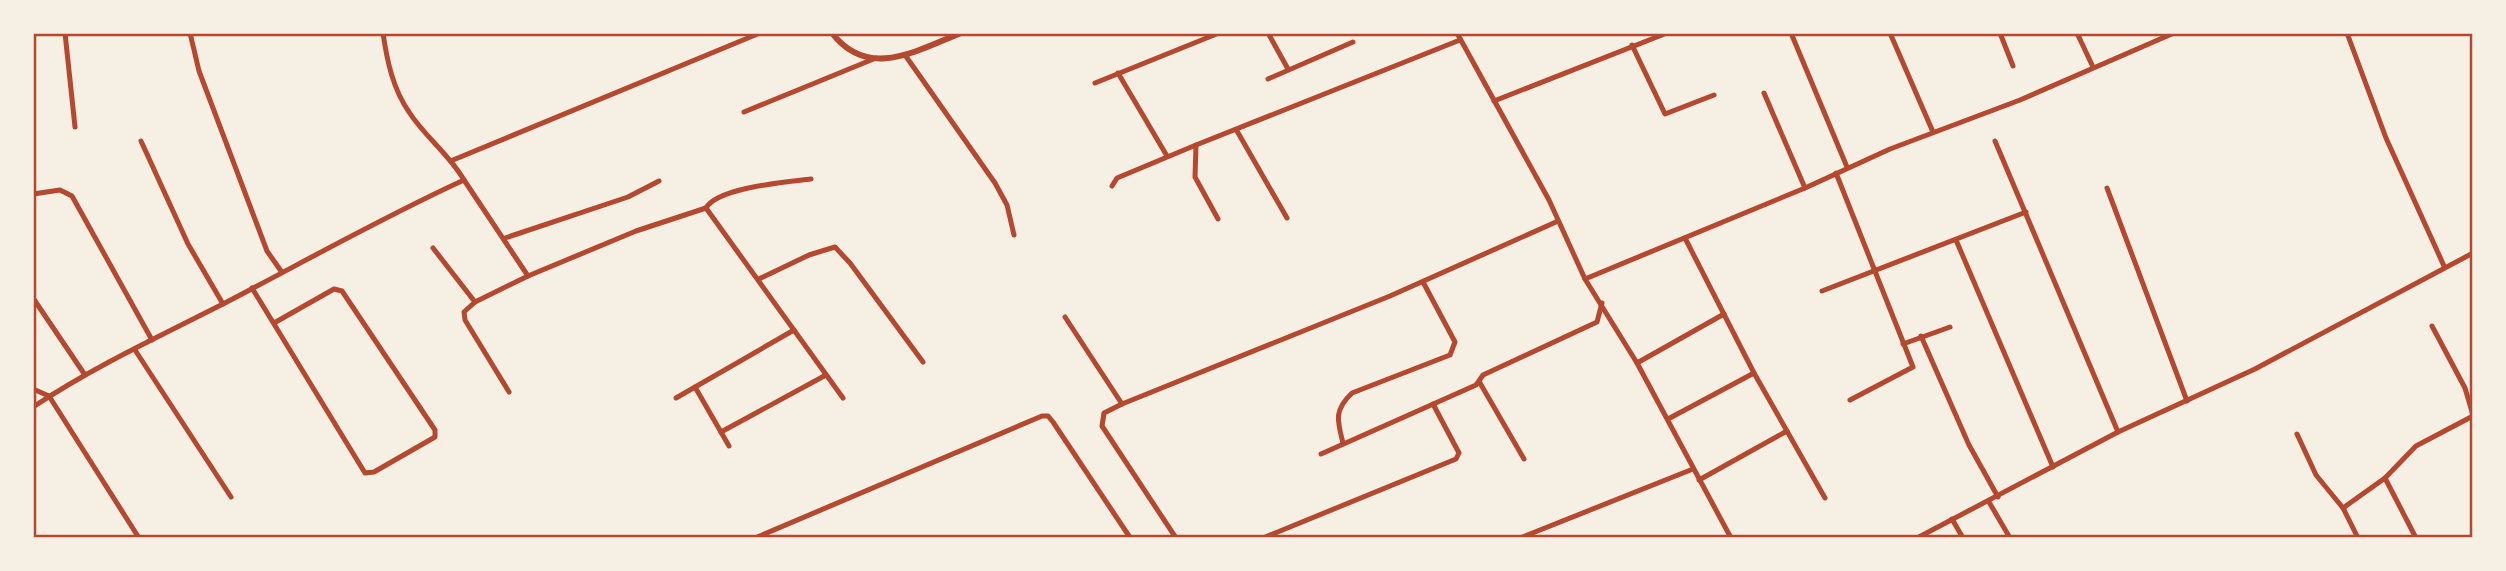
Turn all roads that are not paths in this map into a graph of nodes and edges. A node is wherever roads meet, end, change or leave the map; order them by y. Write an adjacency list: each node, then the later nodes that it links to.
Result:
1 (65, 33): 32 (street)
2 (190, 33): 61 (street)
3 (383, 33): 39 (street)
4 (760, 33): 39 (street)
5 (832, 33): 21 (street)
6 (961, 33): 20 (street)
7 (1219, 33): 25 (street)
8 (1268, 33): 24 (street)
9 (1457, 33): 17 (street)
10 (1667, 33): 19 (street)
11 (1791, 33): 40 (street)
12 (1890, 33): 34 (street)
13 (2000, 33): 22 (street)
14 (2077, 33): 23 (street)
15 (2174, 33): 23 (street)
16 (2347, 33): 60 (street)
17 (1460, 40): 30 (street); 33 (street)
18 (1353, 42): 24 (street)
19 (1632, 45): 29 (street); 30 (street)
20 (905, 55): 21 (street); 54 (street)
21 (879, 57): 31 (street)
22 (2013, 66)
23 (2094, 66): 34 (street)
24 (1288, 69): 26 (street)
25 (1118, 73): 27 (street); 38 (street)
26 (1268, 79)
27 (1095, 83)
28 (1764, 93): 46 (street)
29 (1714, 95)
30 (1494, 101): 53 (street)
31 (744, 112)
32 (75, 127)
33 (1237, 131): 37 (street); 51 (street)
34 (1933, 132): 40 (street)
35 (141, 141): 72 (street)
36 (1995, 141): 50 (street)
37 (1196, 145): 38 (street); 52 (street)
38 (1167, 156): 45 (street)
39 (453, 160): 43 (street)
40 (1847, 167): 41 (street)
41 (1836, 173): 46 (street); 62 (street)
42 (811, 179): 49 (street)
43 (464, 180): 55 (street); 61 (street)
44 (659, 181): 55 (street)
45 (1112, 186)
46 (1805, 188): 56 (street)
47 (2108, 188): 96 (street)
48 (33, 194): 80 (street)
49 (706, 208): 63 (street); 64 (street)
50 (2026, 212): 57 (street); 104 (street)
51 (1287, 218)
52 (1218, 219)
53 (1556, 222): 65 (street); 66 (street)
54 (1014, 235)
55 (505, 238): 63 (street)
56 (1685, 238): 65 (street); 73 (street)
57 (1956, 240): 62 (street); 110 (street)
58 (433, 248): 70 (street)
59 (2473, 253): 60 (street)
60 (2444, 266): 96 (street)
61 (281, 271): 67 (street)
62 (1873, 271): 68 (street); 81 (street)
63 (528, 276): 70 (street)
64 (759, 279): 78 (street); 83 (street)
65 (1585, 279): 71 (street)
66 (1423, 282): 97 (street); 106 (street)
67 (252, 288): 72 (street); 75 (street)
68 (1822, 291)
69 (33, 298): 86 (street)
70 (475, 302): 91 (street)
71 (1602, 303): 84 (street); 88 (street)
72 (223, 304): 80 (street)
73 (1724, 314): 84 (street); 85 (street)
74 (1065, 317): 97 (street)
75 (274, 323): 75 (street)
76 (2432, 326): 100 (street)
77 (1950, 327): 79 (street)
78 (794, 330): 87 (street); 89 (street)
79 (1921, 336): 81 (street); 115 (street)
80 (152, 340): 82 (street)
81 (1903, 344): 95 (street)
82 (135, 350): 86 (street); 114 (street)
83 (923, 362)
84 (1637, 363): 101 (street)
85 (1754, 373): 101 (street); 102 (street)
86 (85, 375): 92 (street)
87 (826, 375): 94 (street); 103 (street)
88 (1479, 383): 98 (street); 109 (street)
89 (695, 387): 93 (street); 103 (street)
90 (33, 389): 92 (street)
91 (509, 392)
92 (49, 396): 99 (street); 122 (street)
93 (676, 398)
94 (843, 398)
95 (1850, 400)
96 (2187, 401): 104 (street)
97 (1122, 404): 124 (street)
98 (1433, 404): 106 (street); 125 (street)
99 (33, 407)
100 (2473, 415): 112 (street)
101 (1668, 419): 111 (street)
102 (1787, 431): 113 (street); 116 (street)
103 (721, 432): 107 (street)
104 (2118, 432): 110 (street)
105 (2297, 434): 118 (street)
106 (1343, 443): 108 (street)
107 (729, 446)
108 (1321, 454)
109 (1524, 459)
110 (2053, 467): 115 (street)
111 (1693, 469): 113 (street); 126 (street)
112 (2385, 478): 118 (street); 131 (street)
113 (1699, 480): 127 (street)
114 (231, 497)
115 (1998, 497): 117 (street)
116 (1825, 498)
117 (1989, 502): 119 (street); 129 (street)
118 (2343, 508): 130 (street)
119 (1952, 519): 121 (street); 128 (street)
120 (1129, 536): 123 (street)
121 (1919, 537)
122 (139, 538)
123 (755, 538)
124 (1176, 538)
125 (1263, 538)
126 (1520, 538)
127 (1731, 538)
128 (1963, 538)
129 (2010, 538)
130 (2358, 538)
131 (2416, 538)

